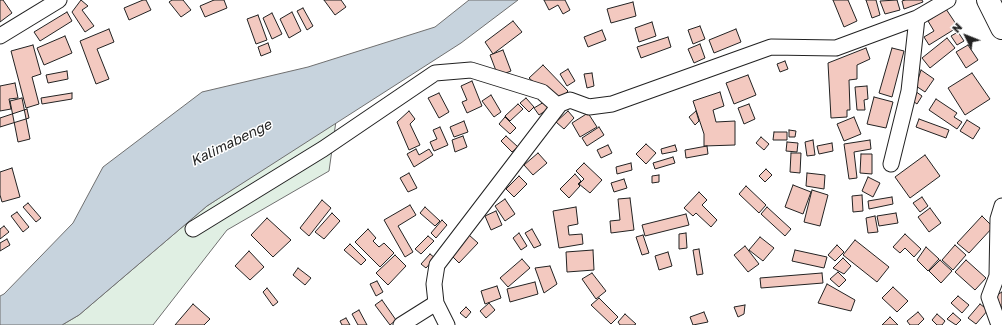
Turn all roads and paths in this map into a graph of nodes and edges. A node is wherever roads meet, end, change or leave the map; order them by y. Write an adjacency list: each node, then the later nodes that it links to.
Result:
1 (59, 0): 6 (street)
2 (948, 0): 4 (street)
3 (988, 0): 5 (highway)
4 (917, 18): 7 (street); 8 (street)
5 (1002, 28)
6 (0, 36)
7 (558, 106): 10 (street); 11 (street)
8 (891, 164)
9 (1002, 206): 14 (street)
10 (193, 229)
11 (436, 303): 12 (street); 13 (street)
12 (401, 325)
13 (446, 325)
14 (999, 325)

